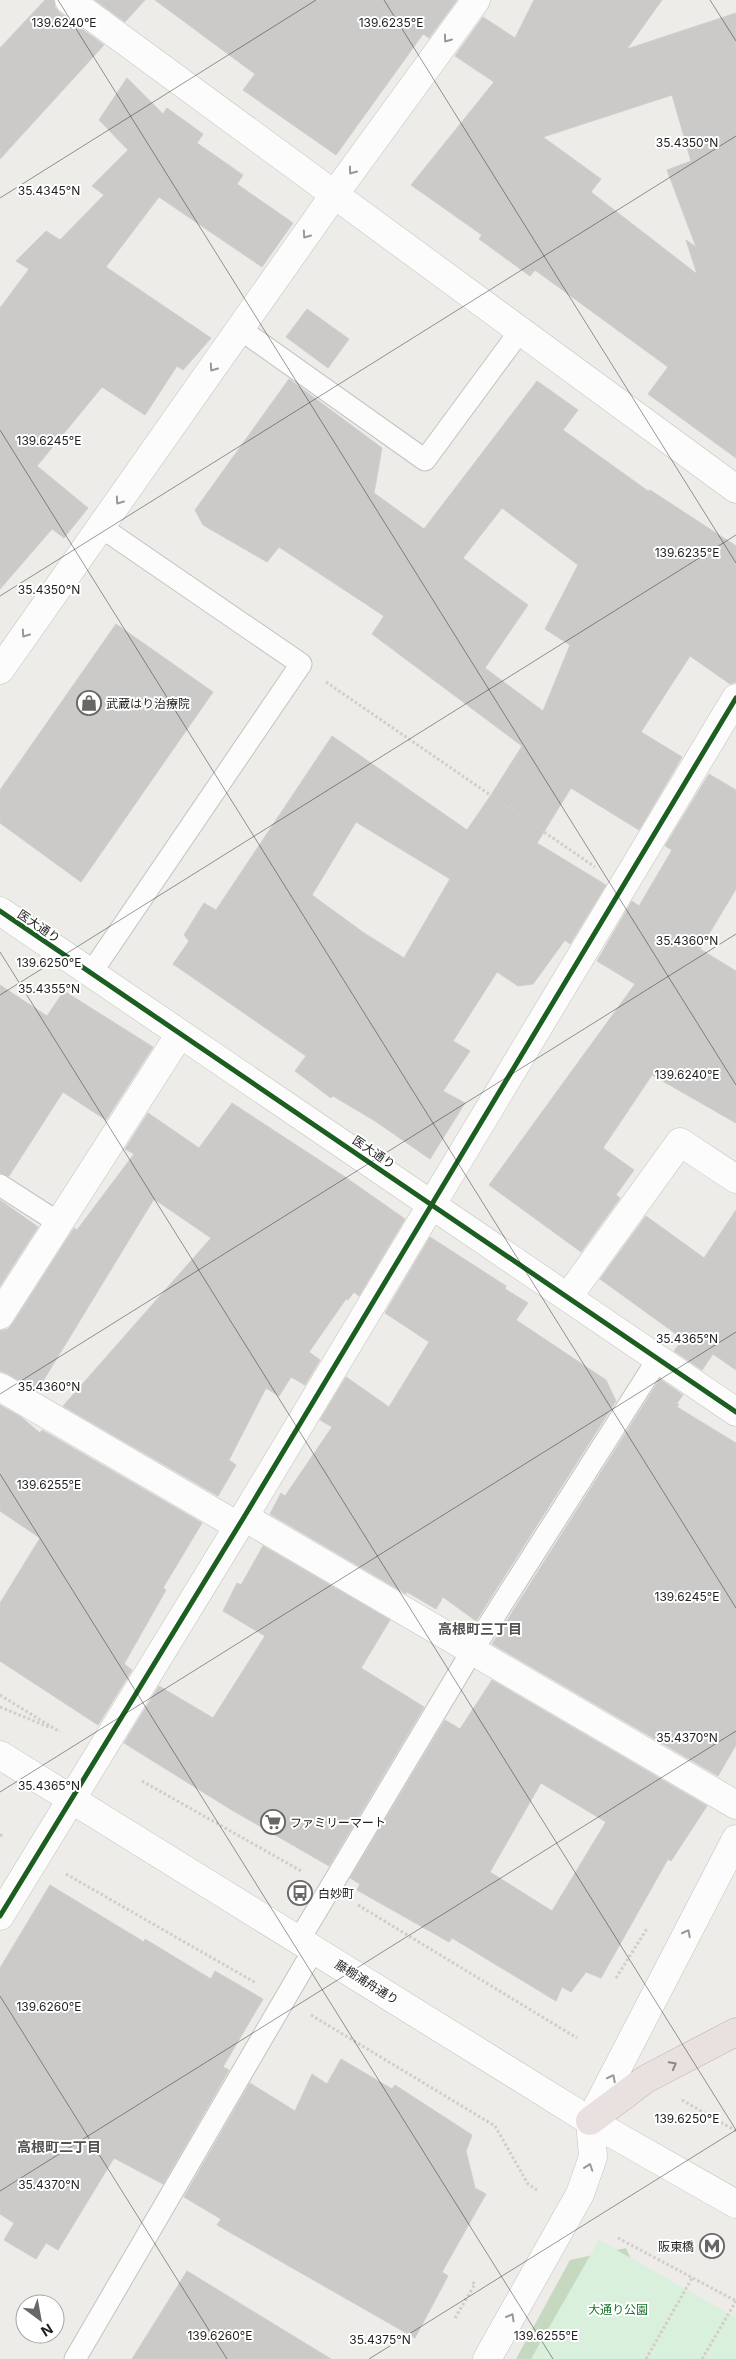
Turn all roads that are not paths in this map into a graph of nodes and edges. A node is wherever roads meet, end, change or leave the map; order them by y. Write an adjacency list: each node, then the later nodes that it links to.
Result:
1 (69, 0): 3 (street)
2 (476, 0): 3 (street, one-way to 3)
3 (334, 195): 4 (street, one-way to 4); 5 (street)
4 (240, 329): 5 (lane); 7 (street, one-way to 7)
5 (520, 331): 6 (street)
6 (736, 489)
7 (101, 527): 8 (street, one-way to 8); 11 (lane)
8 (0, 670)
9 (736, 698): 15 (street)
10 (0, 911): 11 (street, 医大通り)
11 (91, 973): 12 (street, 医大通り)
12 (180, 1034): 15 (street, 医大通り); 16 (street)
13 (736, 1179): 17 (street)
14 (0, 1185): 16 (lane)
15 (431, 1203): 17 (street, 医大通り); 22 (street)
16 (59, 1223): 18 (street)
17 (568, 1297): 19 (street, 医大通り)
18 (0, 1315)
19 (658, 1359): 21 (street, 医大通り); 23 (lane)
20 (0, 1387): 22 (street)
21 (736, 1412)
22 (241, 1522): 23 (street); 25 (street)
23 (472, 1651): 26 (street); 29 (lane)
24 (0, 1755): 25 (street, 藤棚浦舟通り)
25 (72, 1798): 28 (street); 29 (street, 藤棚浦舟通り)
26 (736, 1805)
27 (736, 1839): 31 (street, one-way to 27)
28 (0, 1916)
29 (306, 1944): 31 (street, 藤棚浦舟通り); 33 (lane)
30 (736, 2032): 31 (highway, one-way to 30)
31 (590, 2121): 32 (street, 藤棚浦舟通り); 34 (street, one-way to 31)
32 (736, 2204)
33 (75, 2359)
34 (487, 2359)

